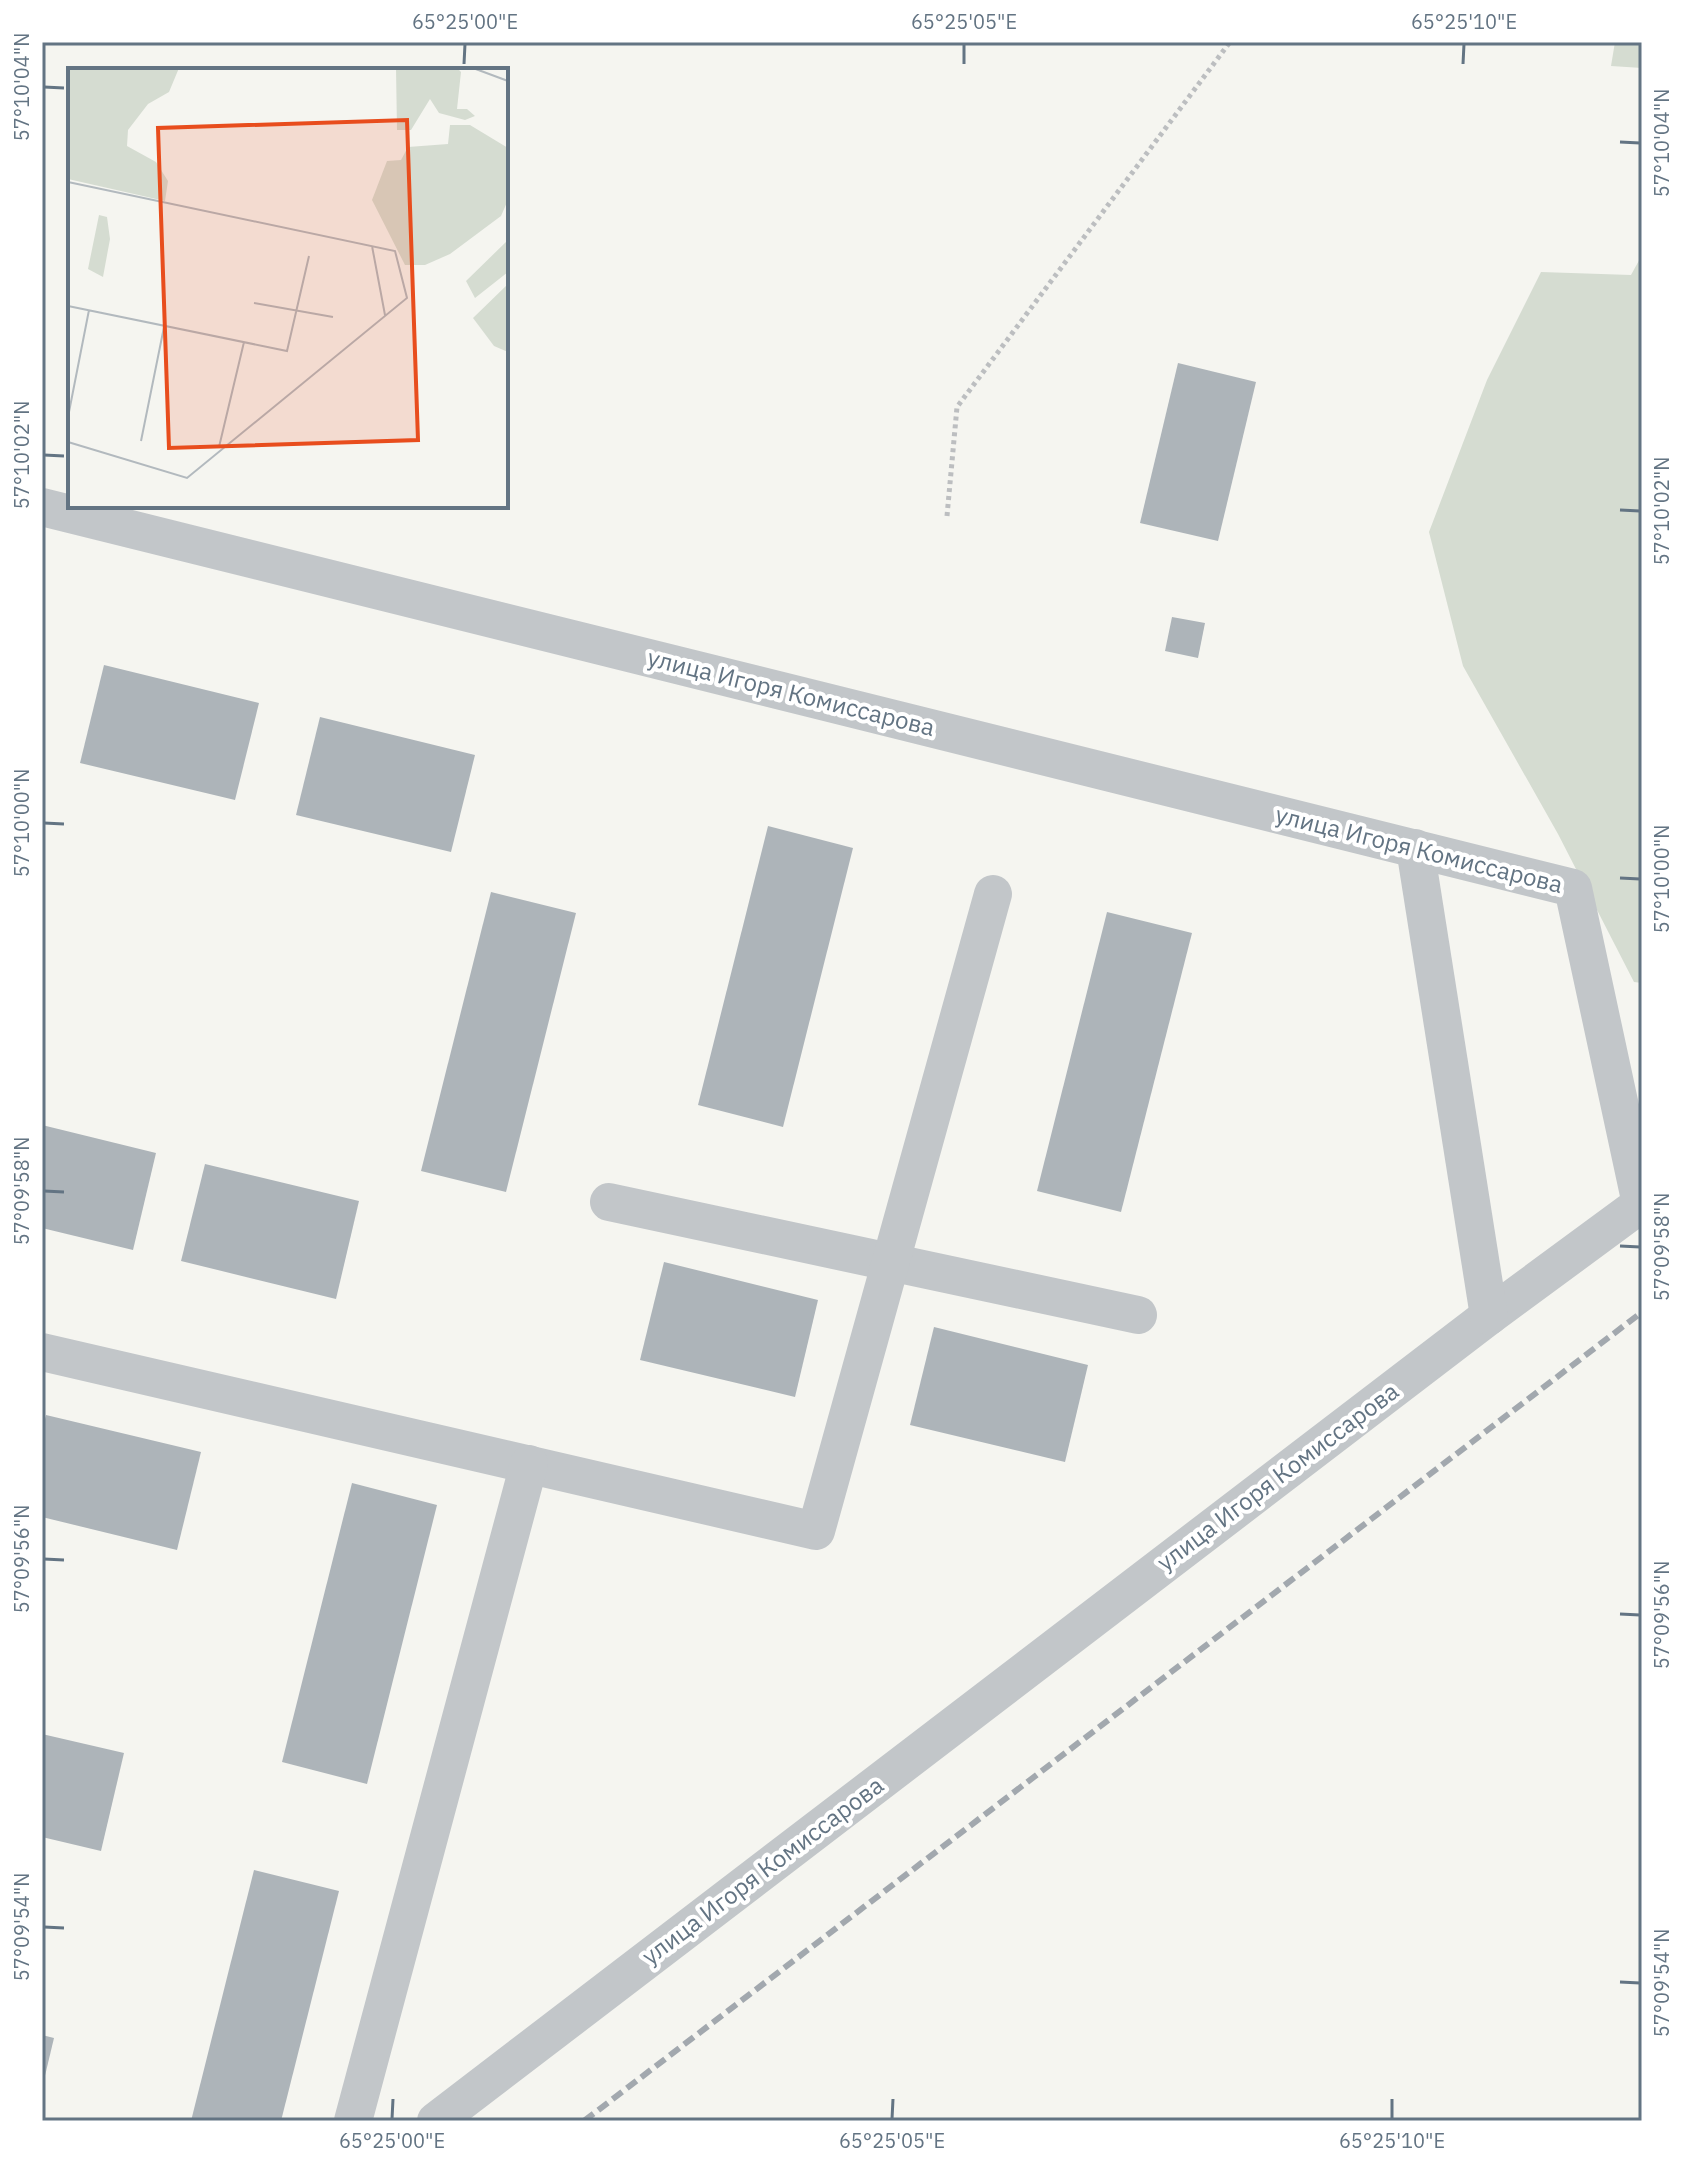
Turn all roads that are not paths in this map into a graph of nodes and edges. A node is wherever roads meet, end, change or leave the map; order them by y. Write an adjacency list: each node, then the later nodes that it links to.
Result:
1 (42, 507): 2 (street, улица Игоря Комиссарова)
2 (1415, 848): 7 (street); 7 (street, улица Игоря Комиссарова)
3 (993, 894): 5 (street)
4 (609, 1202): 5 (street)
5 (891, 1262): 6 (street); 9 (street)
6 (1138, 1315)
7 (1489, 1316): 11 (street, улица Игоря Комиссарова)
8 (42, 1352): 9 (street)
9 (529, 1464): 10 (street)
10 (353, 2121)
11 (436, 2121)

